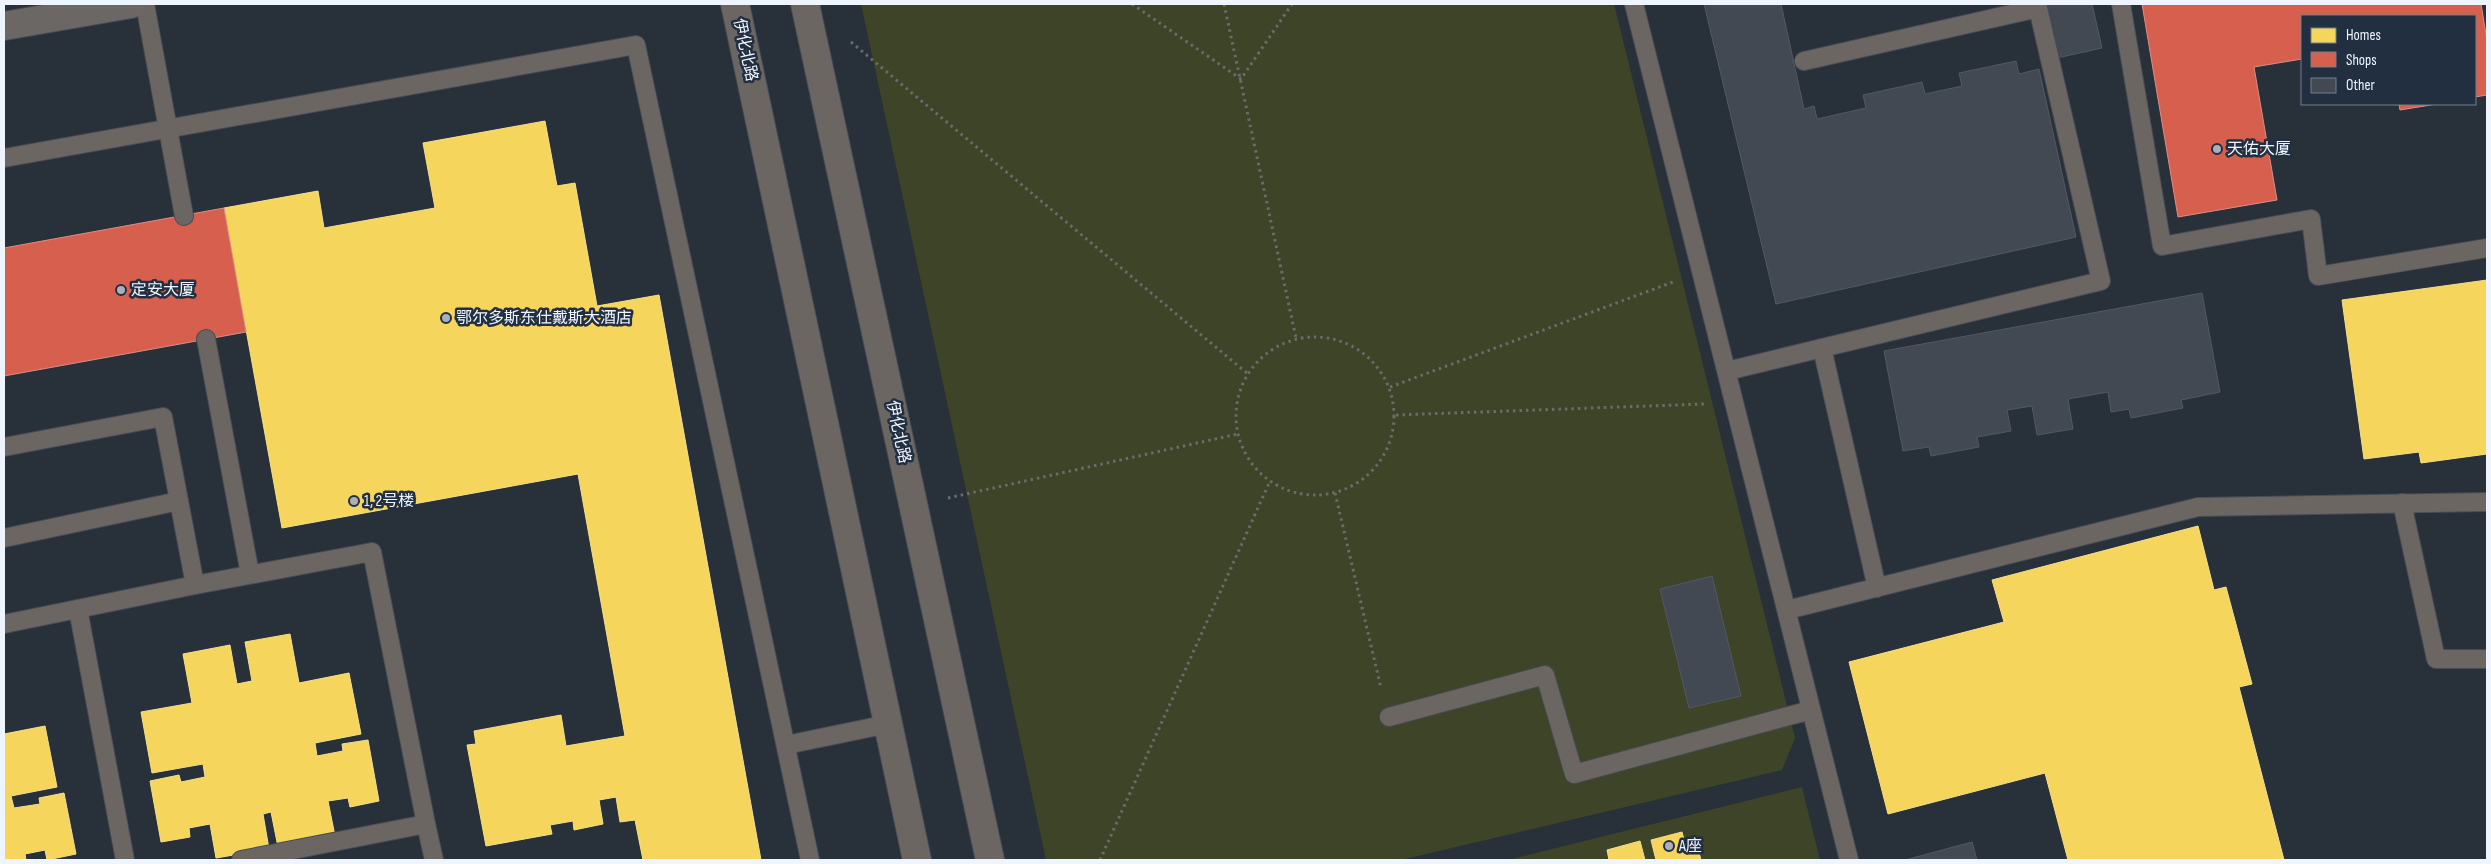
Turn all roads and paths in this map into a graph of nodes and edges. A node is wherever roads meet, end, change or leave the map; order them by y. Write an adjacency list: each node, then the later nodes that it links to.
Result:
1 (132, 4): 10 (main road)
2 (145, 4): 14 (lane)
3 (735, 4): 45 (street, 伊化北路)
4 (805, 4): 34 (street, 伊化北路)
5 (1132, 4): 13 (path)
6 (1224, 4): 13 (path)
7 (1292, 4): 13 (path)
8 (1634, 4): 18 (lane)
9 (2121, 4): 17 (lane)
10 (4, 26)
11 (844, 36): 23 (path)
12 (1804, 61): 21 (lane)
13 (1240, 79): 19 (path)
14 (168, 129): 15 (lane); 16 (lane); 46 (lane)
15 (4, 158)
16 (184, 216)
17 (2487, 248)
18 (1701, 271): 22 (lane); 24 (path)
19 (1296, 338): 23 (path); 24 (path)
20 (206, 339): 36 (lane)
21 (1822, 348): 22 (lane); 38 (lane)
22 (1727, 371): 25 (lane)
23 (1248, 374): 27 (path)
24 (1390, 387): 26 (path)
25 (1734, 403): 26 (path); 40 (lane)
26 (1396, 415): 30 (path)
27 (1238, 434): 29 (path); 34 (path)
28 (4, 446): 31 (lane)
29 (1270, 481): 30 (path); 54 (path)
30 (1334, 493): 44 (path)
31 (179, 501): 35 (lane); 37 (lane)
32 (2487, 502): 33 (lane)
33 (2402, 503): 38 (lane); 42 (lane)
34 (913, 506): 53 (street, 伊化北路)
35 (4, 538)
36 (250, 574): 37 (lane); 47 (lane)
37 (195, 585): 39 (lane)
38 (1877, 588): 40 (lane)
39 (78, 609): 41 (lane); 48 (lane)
40 (1787, 610): 43 (lane)
41 (4, 624)
42 (2487, 659)
43 (1811, 710): 44 (lane); 55 (lane)
44 (1388, 717)
45 (888, 724): 46 (lane); 52 (street, 伊化北路)
46 (786, 744): 51 (lane)
47 (426, 824): 49 (lane); 50 (lane)
48 (125, 860)
49 (241, 860)
50 (434, 860)
51 (810, 860)
52 (917, 860)
53 (990, 860)
54 (1100, 860)
55 (1849, 860)

